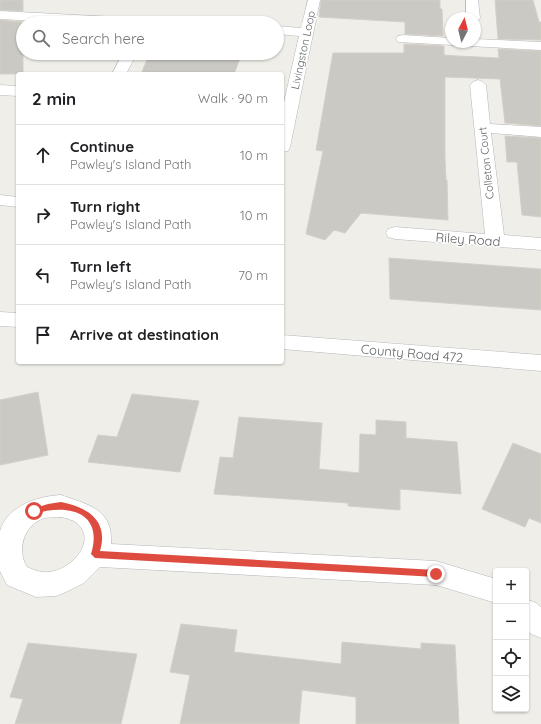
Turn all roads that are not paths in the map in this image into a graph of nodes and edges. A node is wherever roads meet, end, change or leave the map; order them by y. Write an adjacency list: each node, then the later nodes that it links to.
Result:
1 (314, 0): 7 (street, Livingston Loop)
2 (472, 0): 3 (street)
3 (473, 12)
4 (0, 15): 5 (street)
5 (18, 16)
6 (284, 30): 7 (street)
7 (307, 32): 19 (street, Livingston Loop)
8 (403, 39): 10 (street)
9 (481, 39): 11 (street)
10 (445, 42)
11 (541, 46)
12 (126, 60): 13 (street)
13 (120, 72)
14 (478, 85): 17 (street, Colleton Court)
15 (0, 90): 16 (street)
16 (16, 91)
17 (483, 128): 18 (street); 23 (street, Colleton Court)
18 (541, 132)
19 (284, 138)
20 (0, 200): 21 (street)
21 (16, 202)
22 (395, 233): 23 (street, Riley Road)
23 (495, 241): 24 (street, Riley Road)
24 (541, 244)
25 (0, 319): 26 (street)
26 (16, 320)
27 (284, 342): 28 (street, County Road 472)
28 (541, 364)
29 (95, 554): 30 (street)
30 (493, 590)
31 (529, 615): 32 (street)
32 (541, 625)

